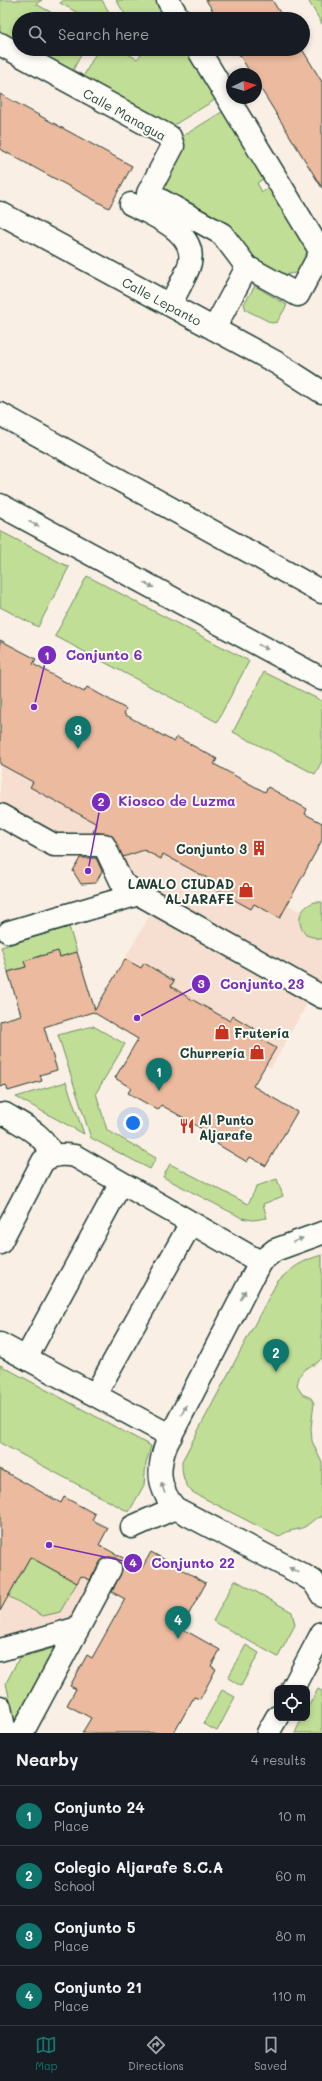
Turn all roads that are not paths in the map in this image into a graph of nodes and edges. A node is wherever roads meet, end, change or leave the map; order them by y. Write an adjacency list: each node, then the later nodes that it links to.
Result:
1 (168, 0): 2 (street)
2 (175, 12)
3 (0, 44): 4 (street, Calle Managua)
4 (12, 51)
5 (22, 56): 9 (street, Calle Managua)
6 (202, 56): 9 (street, Calle Managua)
7 (132, 204): 10 (street)
8 (0, 213): 10 (street, Calle Lepanto)
9 (247, 267): 11 (street)
10 (170, 305): 11 (street, Calle Lepanto)
11 (214, 329): 12 (street, Calle Lepanto)
12 (322, 392)
13 (0, 414): 15 (street)
14 (0, 505): 16 (street, one-way to 16)
15 (322, 592)
16 (322, 679)
17 (0, 815): 18 (street)
18 (139, 894): 19 (street); 20 (street)
19 (9, 932)
20 (322, 997)
21 (0, 1115): 22 (street)
22 (52, 1155): 23 (street); 26 (street)
23 (121, 1183): 24 (street); 29 (street)
24 (191, 1223): 27 (street); 30 (street)
25 (322, 1233): 27 (street, one-way to 25)
26 (0, 1243)
27 (260, 1262): 31 (street, one-way to 27)
28 (0, 1344): 29 (street)
29 (26, 1358): 30 (street)
30 (95, 1395): 31 (street)
31 (171, 1436): 32 (street, one-way to 31)
32 (175, 1508): 33 (street); 35 (street, one-way to 32)
33 (132, 1527)
34 (110, 1569): 36 (street)
35 (322, 1596)
36 (78, 1628): 38 (street); 43 (street)
37 (322, 1633): 39 (street)
38 (0, 1650)
39 (295, 1685)
40 (0, 1707): 42 (street)
41 (275, 1721): 44 (street)
42 (5, 1733)
43 (22, 1733)
44 (268, 1733)

